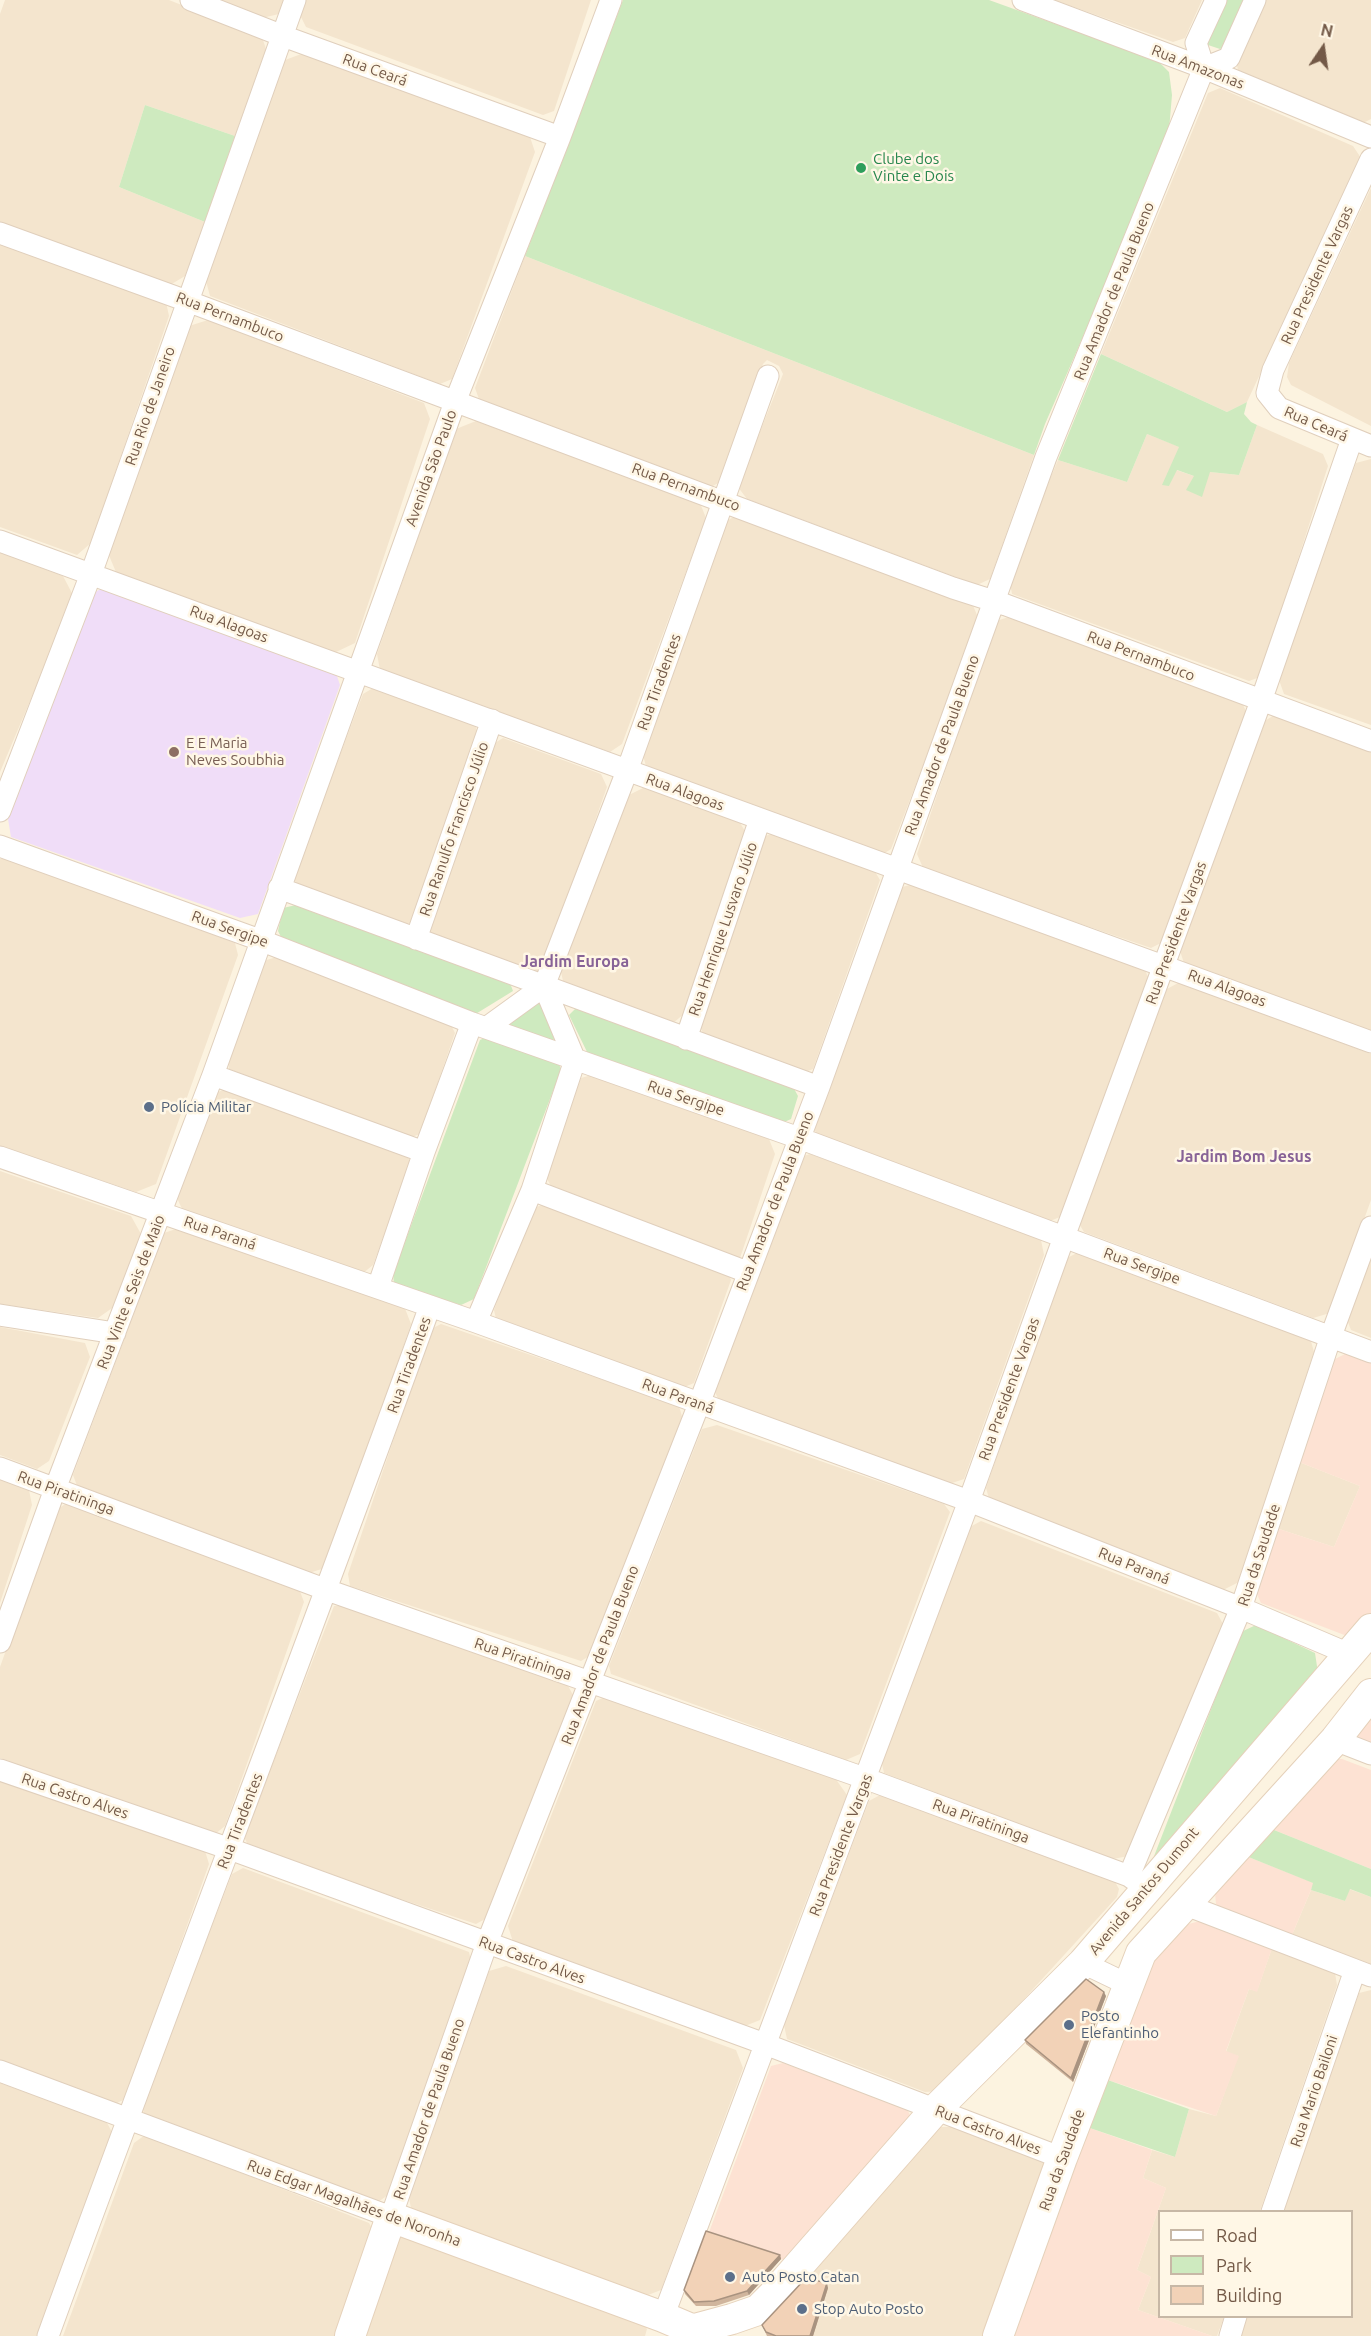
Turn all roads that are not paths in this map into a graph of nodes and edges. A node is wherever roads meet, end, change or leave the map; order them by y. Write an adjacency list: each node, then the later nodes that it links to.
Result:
1 (191, 0): 7 (street, Rua Ceará)
2 (295, 0): 7 (street, Rua Rio de Janeiro)
3 (611, 0): 10 (street, Avenida São Paulo)
4 (1025, 0): 8 (street, Rua Amazonas)
5 (1216, 0): 8 (street)
6 (1255, 0): 8 (street)
7 (283, 36): 10 (street, Rua Ceará); 13 (street, Rua Rio de Janeiro)
8 (1204, 68): 9 (street, Rua Amazonas); 21 (street, Rua Amador de Paula Bueno)
9 (1371, 136)
10 (560, 137): 16 (street, Avenida São Paulo)
11 (1371, 159): 15 (street, Rua Presidente Vargas)
12 (0, 233): 13 (street, Rua Pernambuco)
13 (187, 301): 16 (street, Rua Pernambuco); 20 (street, Rua Rio de Janeiro)
14 (768, 376): 18 (street, Rua Tiradentes)
15 (1267, 393): 17 (street, Rua Ceará)
16 (455, 402): 18 (street, Rua Pernambuco); 22 (street, Avenida São Paulo)
17 (1361, 442): 23 (street, Rua Presidente Vargas)
18 (724, 501): 21 (street, Rua Pernambuco); 26 (street, Rua Tiradentes)
19 (0, 541): 20 (street, Rua Alagoas)
20 (91, 574): 22 (street, Rua Alagoas); 27 (street, Rua Rio de Janeiro)
21 (993, 601): 23 (street, Rua Pernambuco); 30 (street, Rua Amador de Paula Bueno)
22 (359, 670): 24 (street, Rua Alagoas); 31 (street, Avenida São Paulo)
23 (1261, 701): 25 (street, Rua Pernambuco); 34 (street, Rua Presidente Vargas)
24 (492, 720): 26 (street, Rua Alagoas); 32 (street, Rua Ranulfo Francisco Júlio)
25 (1371, 741)
26 (627, 771): 28 (street, Rua Alagoas); 35 (street, Rua Tiradentes)
27 (0, 811)
28 (760, 819): 30 (street, Rua Alagoas); 37 (street, Rua Henrique Lusvaro Júlio)
29 (0, 846): 33 (street, Rua Sergipe)
30 (897, 870): 34 (street, Rua Alagoas); 41 (street, Rua Amador de Paula Bueno)
31 (279, 888): 32 (street); 33 (street, Avenida São Paulo)
32 (416, 939): 35 (street)
33 (260, 940): 36 (street, Rua Sergipe); 40 (street, Rua Vinte e Seis de Maio)
34 (1165, 965): 38 (street, Rua Alagoas); 48 (street, Rua Presidente Vargas)
35 (544, 986): 36 (street); 37 (street); 39 (street)
36 (479, 1026): 39 (street, Rua Sergipe); 43 (street)
37 (686, 1039): 41 (street)
38 (1371, 1042)
39 (575, 1060): 42 (street, Rua Sergipe); 45 (street)
40 (213, 1075): 43 (street); 46 (street, Rua Vinte e Seis de Maio)
41 (819, 1087): 42 (street, Rua Amador de Paula Bueno)
42 (799, 1138): 48 (street, Rua Sergipe); 49 (street, Rua Amador de Paula Bueno)
43 (424, 1152): 50 (street)
44 (0, 1157): 46 (street, Rua Paraná)
45 (532, 1190): 49 (street); 53 (street)
46 (162, 1213): 50 (street, Rua Paraná); 54 (street, Rua Vinte e Seis de Maio)
47 (1371, 1227): 55 (street, Rua da Saudade)
48 (1064, 1237): 55 (street, Rua Sergipe); 60 (street, Rua Presidente Vargas)
49 (747, 1272): 57 (street, Rua Amador de Paula Bueno)
50 (378, 1287): 51 (street, Rua Paraná)
51 (430, 1306): 53 (street, Rua Paraná); 61 (street, Rua Tiradentes)
52 (0, 1315): 54 (street)
53 (476, 1322): 57 (street, Rua Paraná)
54 (115, 1333): 59 (street, Rua Vinte e Seis de Maio)
55 (1331, 1336): 56 (street, Rua Sergipe); 62 (street, Rua da Saudade)
56 (1371, 1352)
57 (699, 1404): 60 (street, Rua Paraná); 66 (street, Rua Amador de Paula Bueno)
58 (0, 1468): 59 (street, Rua Piratininga)
59 (55, 1489): 61 (street, Rua Piratininga); 64 (street, Rua Vinte e Seis de Maio)
60 (969, 1501): 62 (street, Rua Paraná); 71 (street, Rua Presidente Vargas)
61 (327, 1590): 66 (street, Rua Piratininga); 72 (street, Rua Tiradentes)
62 (1241, 1608): 65 (street, Rua Paraná); 73 (street, Rua da Saudade)
63 (1371, 1629): 65 (street, Avenida Santos Dumont)
64 (0, 1642)
65 (1349, 1654): 73 (street, Avenida Santos Dumont)
66 (589, 1682): 71 (street, Rua Piratininga); 75 (street, Rua Amador de Paula Bueno)
67 (1371, 1694): 68 (street)
68 (1335, 1740): 69 (street); 74 (street)
69 (1371, 1754)
70 (0, 1770): 72 (street, Rua Castro Alves)
71 (867, 1779): 73 (street, Rua Piratininga); 79 (street, Rua Presidente Vargas)
72 (230, 1849): 75 (street, Rua Castro Alves); 82 (street, Rua Tiradentes)
73 (1138, 1882): 76 (street, Avenida Santos Dumont)
74 (1186, 1905): 77 (street); 78 (street)
75 (487, 1943): 79 (street, Rua Castro Alves); 85 (street, Rua Amador de Paula Bueno)
76 (1083, 1963): 78 (street, Avenida Santos Dumont); 81 (street)
77 (1363, 1973): 84 (street, Rua Mario Bailoni)
78 (1129, 1985): 83 (street, Rua da Saudade)
79 (765, 2044): 81 (street, Rua Castro Alves); 88 (street, Rua Presidente Vargas)
80 (0, 2072): 82 (street, Rua Edgar Magalhães de Noronha)
81 (935, 2110): 83 (street, Rua Castro Alves); 86 (street)
82 (127, 2119): 85 (street, Rua Edgar Magalhães de Noronha); 90 (street, Rua Tiradentes)
83 (1062, 2158): 93 (street, Rua da Saudade)
84 (1272, 2210)
85 (391, 2217): 88 (street, Rua Edgar Magalhães de Noronha); 91 (street, Rua Amador de Paula Bueno)
86 (772, 2295): 89 (street); 92 (street)
87 (1235, 2318): 94 (street)
88 (660, 2326): 89 (street, Rua Edgar Magalhães de Noronha)
89 (701, 2332)
90 (48, 2336)
91 (350, 2336)
92 (740, 2336)
93 (998, 2336)
94 (1230, 2336)

